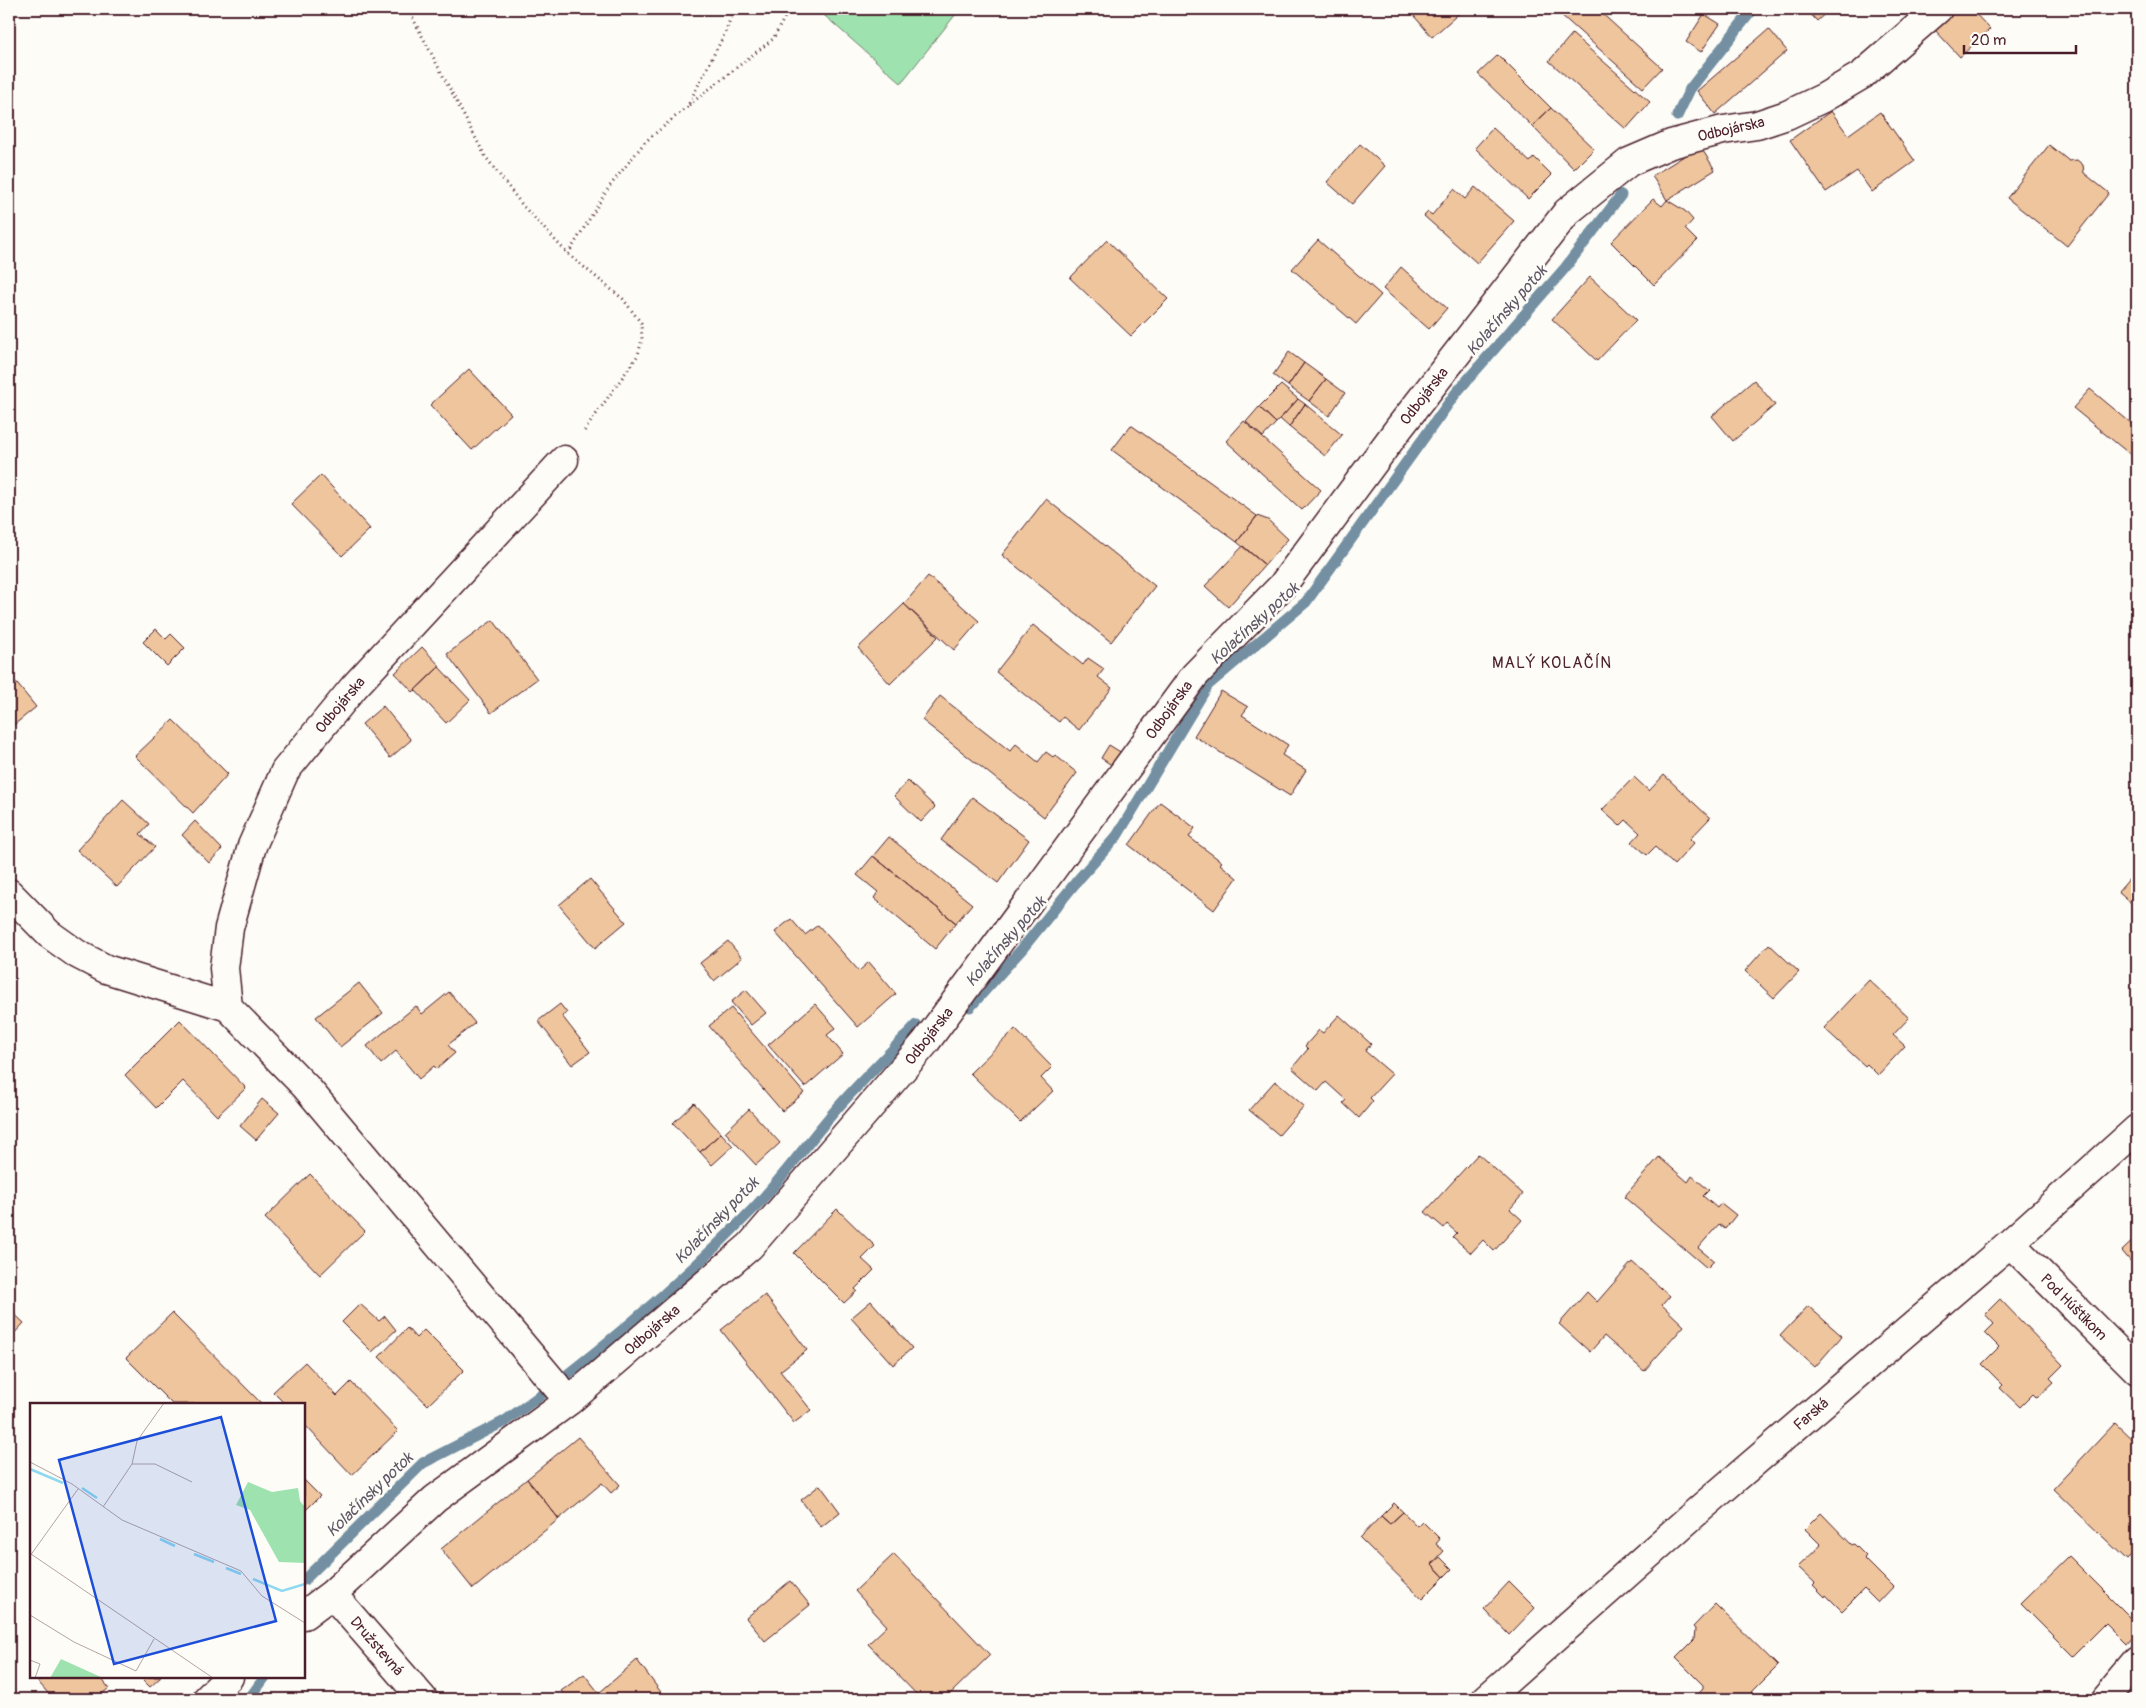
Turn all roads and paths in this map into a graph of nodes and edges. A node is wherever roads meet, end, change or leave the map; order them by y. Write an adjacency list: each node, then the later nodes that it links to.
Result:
1 (408, 9): 6 (path)
2 (734, 9): 5 (path)
3 (1938, 9): 13 (street, Odbojárska)
4 (788, 11): 5 (path)
5 (687, 107): 6 (path)
6 (568, 254): 7 (path)
7 (564, 460): 9 (street, Odbojárska)
8 (9, 893): 9 (street)
9 (228, 1007): 13 (street)
10 (2137, 1129): 11 (street, Farská)
11 (2010, 1244): 12 (street, Pod Húštikom); 20 (street, Farská)
12 (2137, 1370)
13 (569, 1401): 14 (street, Odbojárska)
14 (332, 1594): 15 (street, Odbojárska); 19 (street, Družstevná)
15 (305, 1614)
16 (2137, 1661): 21 (street)
17 (228, 1678): 18 (street)
18 (207, 1699)
19 (423, 1699)
20 (1486, 1699)
21 (2105, 1699)

